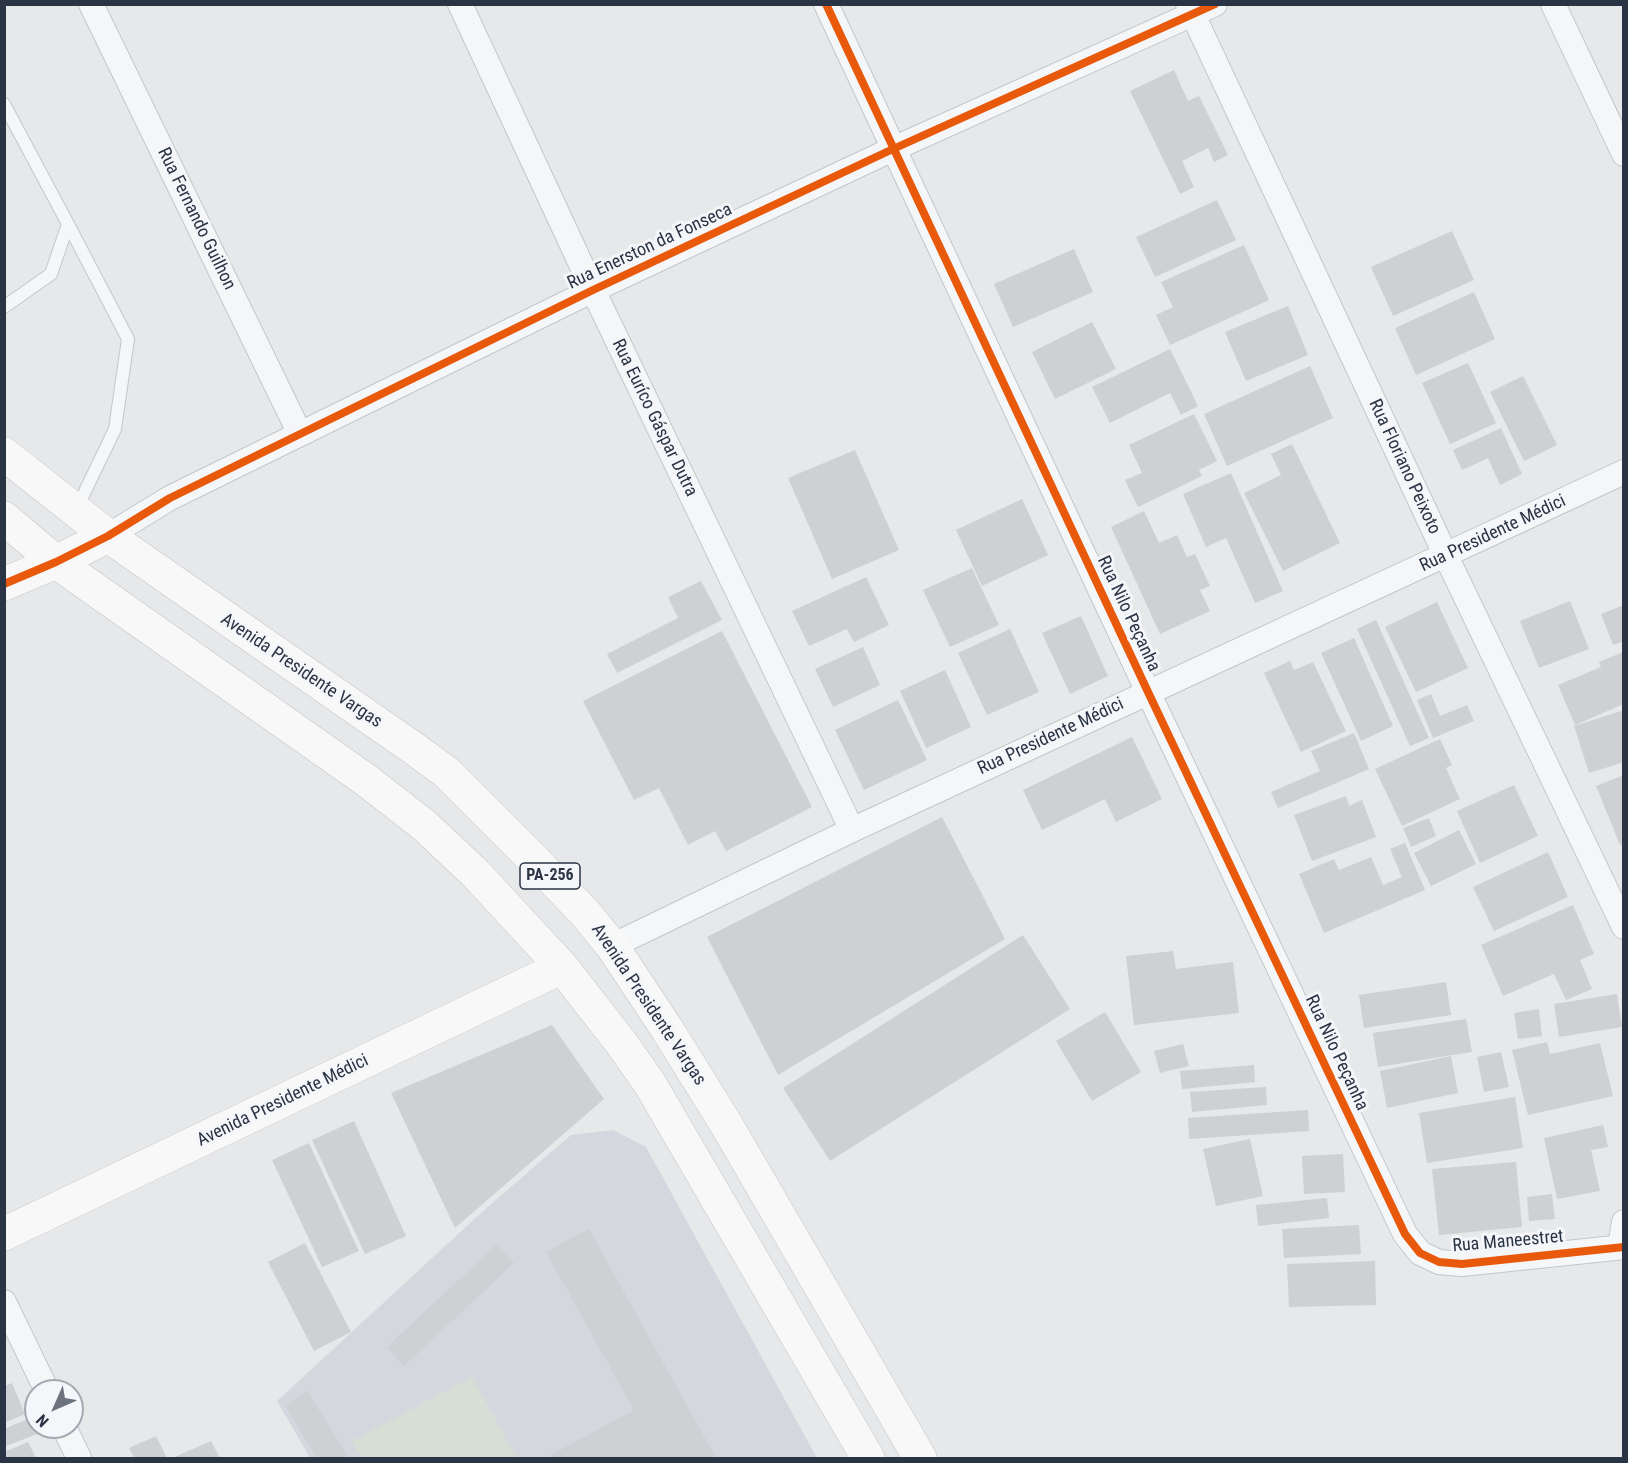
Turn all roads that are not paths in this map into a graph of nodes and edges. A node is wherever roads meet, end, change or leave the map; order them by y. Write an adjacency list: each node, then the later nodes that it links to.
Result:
1 (91, 4): 13 (street, Rua Fernando Guilhon)
2 (460, 4): 11 (street, Rua Euríco Gáspar Dutra)
3 (826, 4): 8 (street, Rua Nilo Peçanha)
4 (1215, 4): 6 (street, Rua Enerston da Fonseca)
5 (1553, 4): 9 (street)
6 (1190, 10): 8 (street, Rua Enerston da Fonseca); 19 (street, Rua Floriano Peixoto)
7 (4, 104): 10 (lane)
8 (892, 149): 11 (street, Rua Enerston da Fonseca); 22 (street, Rua Nilo Peçanha)
9 (1623, 154)
10 (68, 224): 12 (lane); 16 (lane)
11 (593, 290): 13 (street, Rua Enerston da Fonseca); 23 (street, Rua Euríco Gáspar Dutra)
12 (4, 307)
13 (300, 434): 18 (street, Rua Enerston da Fonseca)
14 (4, 454): 16 (main road, Avenida Presidente Vargas / PA-256)
15 (1623, 472): 19 (street, Rua Presidente Médici)
16 (76, 511): 18 (main road, Avenida Presidente Vargas / PA-256)
17 (4, 518): 20 (main road, PA-256)
18 (108, 536): 20 (main road); 25 (main road, Avenida Presidente Vargas / PA-256)
19 (1446, 556): 22 (street, Rua Presidente Médici); 24 (street, Rua Floriano Peixoto)
20 (56, 562): 21 (main road); 26 (main road, PA-256)
21 (4, 584)
22 (1148, 692): 23 (street, Rua Presidente Médici); 29 (street, Rua Nilo Peçanha)
23 (852, 830): 25 (street, Rua Presidente Médici)
24 (1623, 927)
25 (612, 946): 36 (main road, Avenida Presidente Vargas / PA-256)
26 (562, 967): 28 (main road, Avenida Presidente Médici); 35 (main road, PA-256)
27 (1623, 1222): 30 (street)
28 (4, 1234)
29 (1405, 1234): 30 (street, Rua Maneestret)
30 (1622, 1247)
31 (4, 1302): 32 (street)
32 (41, 1379)
33 (70, 1439): 34 (street)
34 (79, 1458)
35 (868, 1458)
36 (920, 1458)

